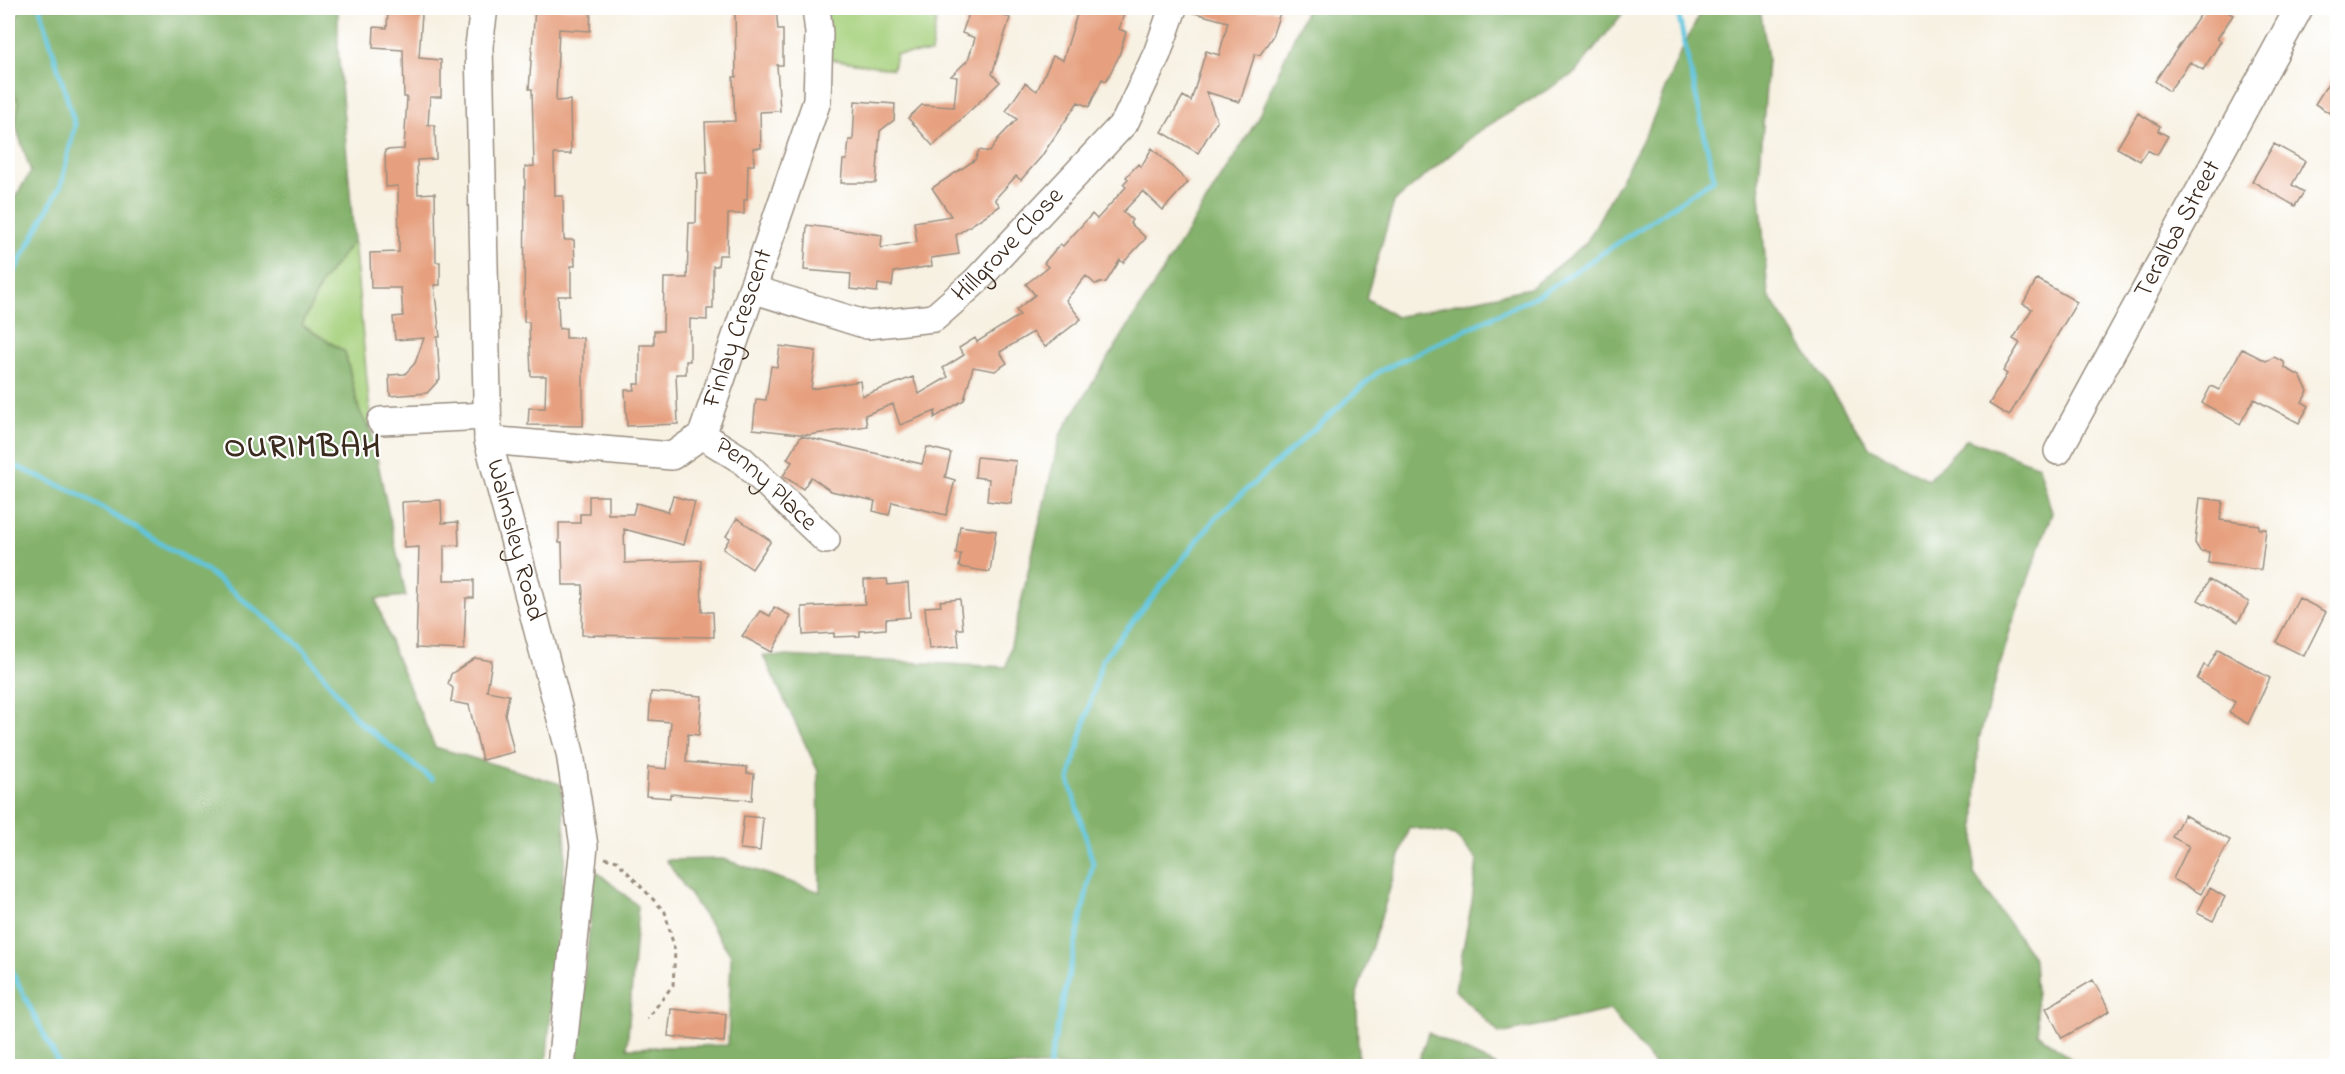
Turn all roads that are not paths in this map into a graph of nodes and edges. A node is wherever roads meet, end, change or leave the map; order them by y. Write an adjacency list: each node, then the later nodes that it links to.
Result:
1 (484, 8): 7 (street, Walmsley Road)
2 (816, 8): 5 (street, Finlay Crescent)
3 (1173, 8): 5 (street, Hillgrove Close)
4 (2299, 8): 9 (street, Teralba Street)
5 (752, 289): 8 (street, Finlay Crescent)
6 (381, 421): 7 (street, Finlay Crescent)
7 (487, 428): 8 (street, Finlay Crescent); 11 (street, Walmsley Road)
8 (702, 435): 10 (street, Penny Place)
9 (2058, 451)
10 (826, 540)
11 (561, 1066)

